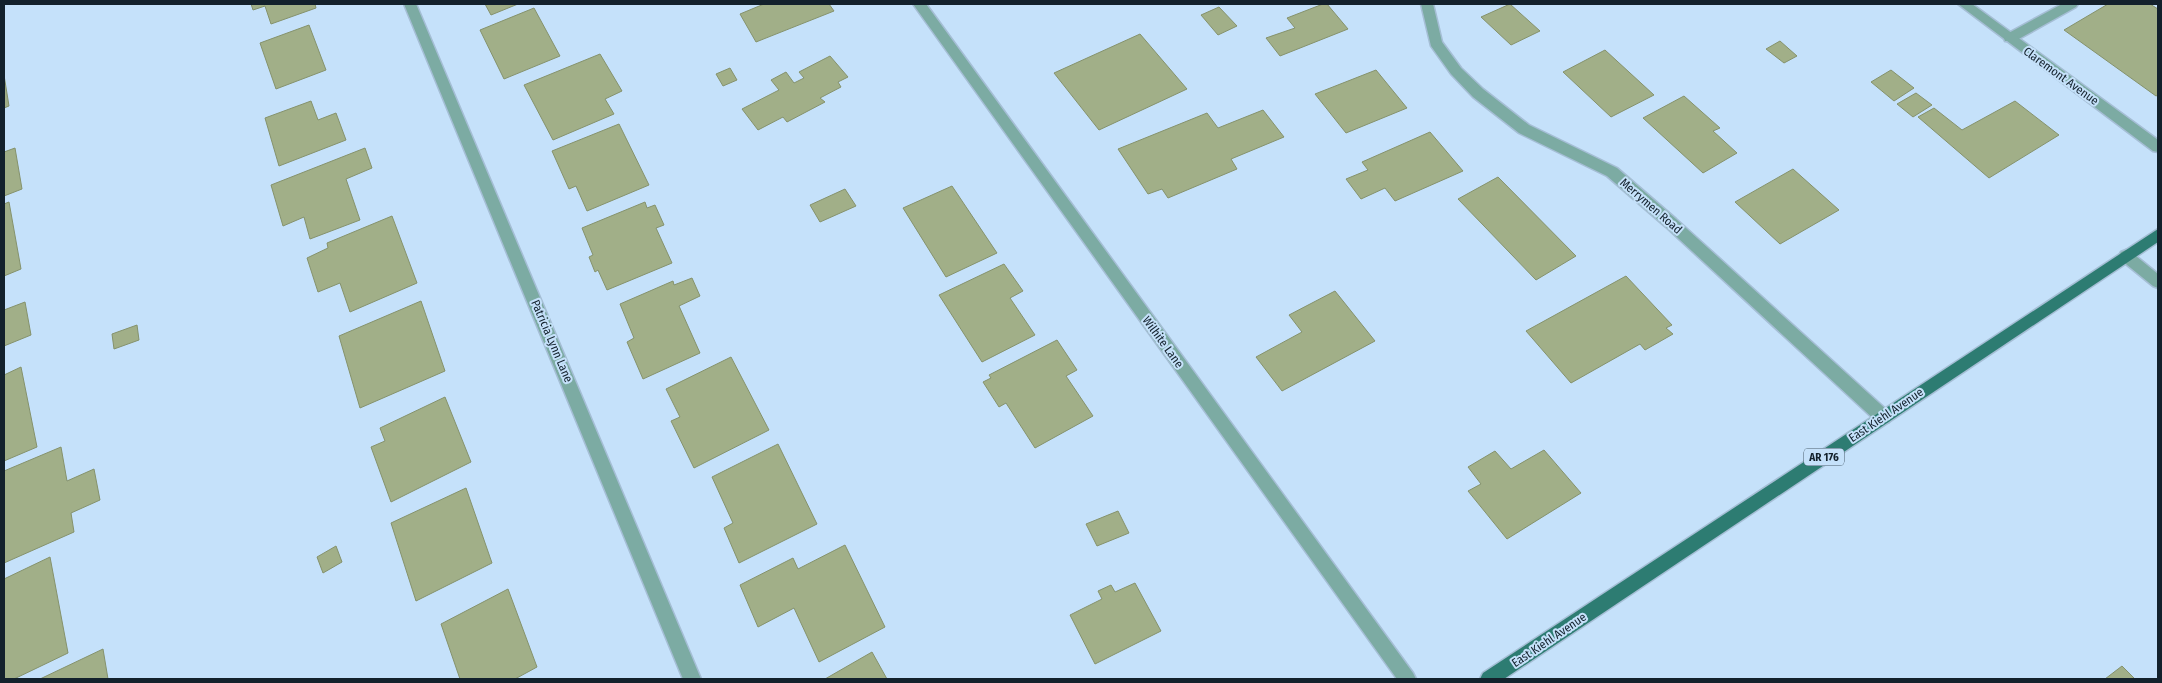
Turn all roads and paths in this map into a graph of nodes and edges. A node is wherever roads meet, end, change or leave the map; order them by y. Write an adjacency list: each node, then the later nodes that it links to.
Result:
1 (410, 4): 12 (street, Patricia Lynn Lane)
2 (920, 4): 13 (street, Wilhite Lane)
3 (1426, 4): 11 (street, Merrymen Road)
4 (1964, 4): 6 (street, Claremont Avenue)
5 (2072, 4): 6 (street)
6 (2010, 38): 7 (street, Claremont Avenue)
7 (2158, 148)
8 (2158, 235): 9 (main road, East Kiehl Avenue / AR 176)
9 (2126, 256): 10 (street); 11 (main road, East Kiehl Avenue / AR 176)
10 (2158, 282)
11 (1883, 417): 14 (main road, East Kiehl Avenue / AR 176)
12 (692, 679)
13 (1407, 679)
14 (1489, 679)

